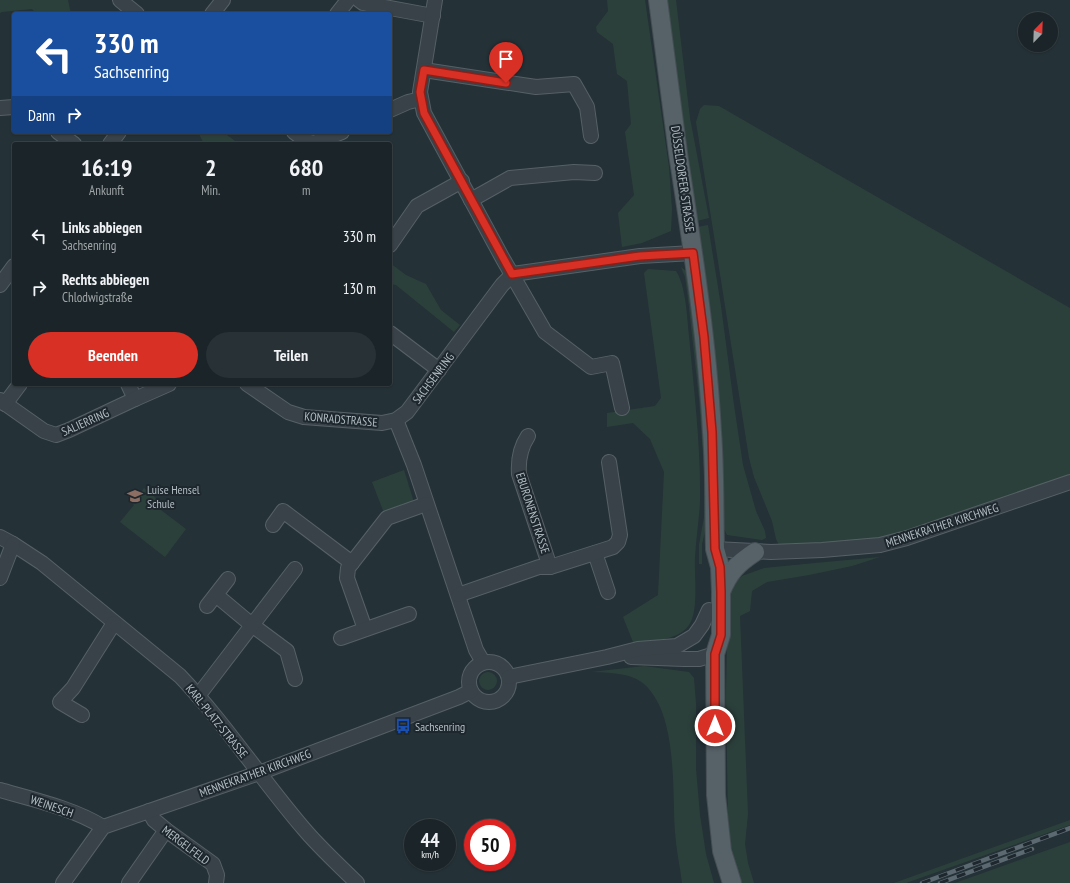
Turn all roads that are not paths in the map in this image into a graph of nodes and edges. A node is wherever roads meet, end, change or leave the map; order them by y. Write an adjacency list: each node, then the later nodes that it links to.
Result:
1 (120, 0): 7 (street)
2 (223, 0): 8 (street)
3 (348, 0): 9 (street)
4 (359, 0): 10 (street)
5 (435, 0): 10 (street)
6 (658, 0): 27 (main road, DÜSSELDORFER STRASSE)
7 (135, 12)
8 (214, 12)
9 (339, 12)
10 (433, 16): 11 (street)
11 (424, 70): 12 (street); 19 (street)
12 (421, 99): 15 (street); 24 (street)
13 (12, 107): 14 (street)
14 (0, 108)
15 (392, 109)
16 (61, 134): 20 (street)
17 (297, 134): 21 (street)
18 (337, 134): 22 (street)
19 (591, 136)
20 (71, 142)
21 (310, 142)
22 (317, 142)
23 (594, 172): 25 (street)
24 (462, 181): 25 (street); 26 (street)
25 (471, 200): 29 (street)
26 (392, 242)
27 (693, 253): 29 (street); 48 (main road, DÜSSELDORFER STRASSE)
28 (12, 269): 30 (street)
29 (512, 274): 32 (street, SACHSENRING); 39 (street)
30 (0, 285)
31 (392, 334): 32 (street)
32 (439, 370): 40 (street, SACHSENRING)
33 (18, 386): 38 (street, SALIERRING)
34 (129, 386): 37 (street)
35 (165, 386): 37 (street, SALIERRING)
36 (250, 386): 40 (street, KONRADSTRASSE)
37 (135, 399): 38 (street, SALIERRING)
38 (2, 402)
39 (622, 408)
40 (396, 420): 44 (street)
41 (528, 436): 52 (street, EBURONENSTRASSE)
42 (609, 462): 50 (street, EBURONENSTRASSE)
43 (1070, 482): 49 (street, MENNEKRATHER KIRCHWEG)
44 (426, 504): 51 (street); 59 (street)
45 (273, 525): 51 (street)
46 (0, 537): 47 (street, KARL-PLATZ-STRASSE)
47 (13, 544): 54 (street); 63 (street, KARL-PLATZ-STRASSE)
48 (715, 549): 49 (street, MENNEKRATHER KIRCHWEG); 57 (main road, DÜSSELDORFER STRASSE); 61 (main road, DÜSSELDORFER STRASSE)
49 (755, 552): 57 (main road)
50 (595, 553): 52 (street, EBURONENSTRASSE); 56 (street)
51 (352, 564): 65 (street)
52 (550, 567): 59 (street, EBURONENSTRASSE)
53 (295, 569): 64 (street)
54 (0, 578)
55 (228, 579): 58 (street)
56 (608, 592)
57 (721, 592): 68 (main road, DÜSSELDORFER STRASSE)
58 (216, 595): 60 (street); 64 (street)
59 (458, 595): 70 (street)
60 (206, 606)
61 (709, 610): 67 (street); 68 (main road, DÜSSELDORFER STRASSE)
62 (409, 614): 65 (street)
63 (114, 623): 74 (street, KARL-PLATZ-STRASSE); 75 (street)
64 (252, 625): 72 (street); 74 (street)
65 (365, 629): 66 (street)
66 (341, 638)
67 (677, 646): 68 (street); 69 (street)
68 (715, 654): 69 (street); 85 (main road, DÜSSELDORFER STRASSE)
69 (607, 657): 71 (street)
70 (482, 662): 71 (street); 73 (street)
71 (509, 677): 73 (street)
72 (295, 679)
73 (471, 691): 76 (street, MENNEKRATHER KIRCHWEG)
74 (198, 696): 76 (street, KARL-PLATZ-STRASSE)
75 (82, 715)
76 (259, 773): 78 (street, MENNEKRATHER KIRCHWEG); 84 (street, KARL-PLATZ-STRASSE)
77 (0, 790): 79 (street, WEINESCH)
78 (149, 811): 79 (street, MENNEKRATHER KIRCHWEG); 80 (street, MERGELFELD)
79 (103, 827): 81 (street)
80 (166, 830): 82 (street); 83 (street, MERGELFELD)
81 (63, 883)
82 (129, 883)
83 (216, 883)
84 (357, 883)
85 (732, 883)

